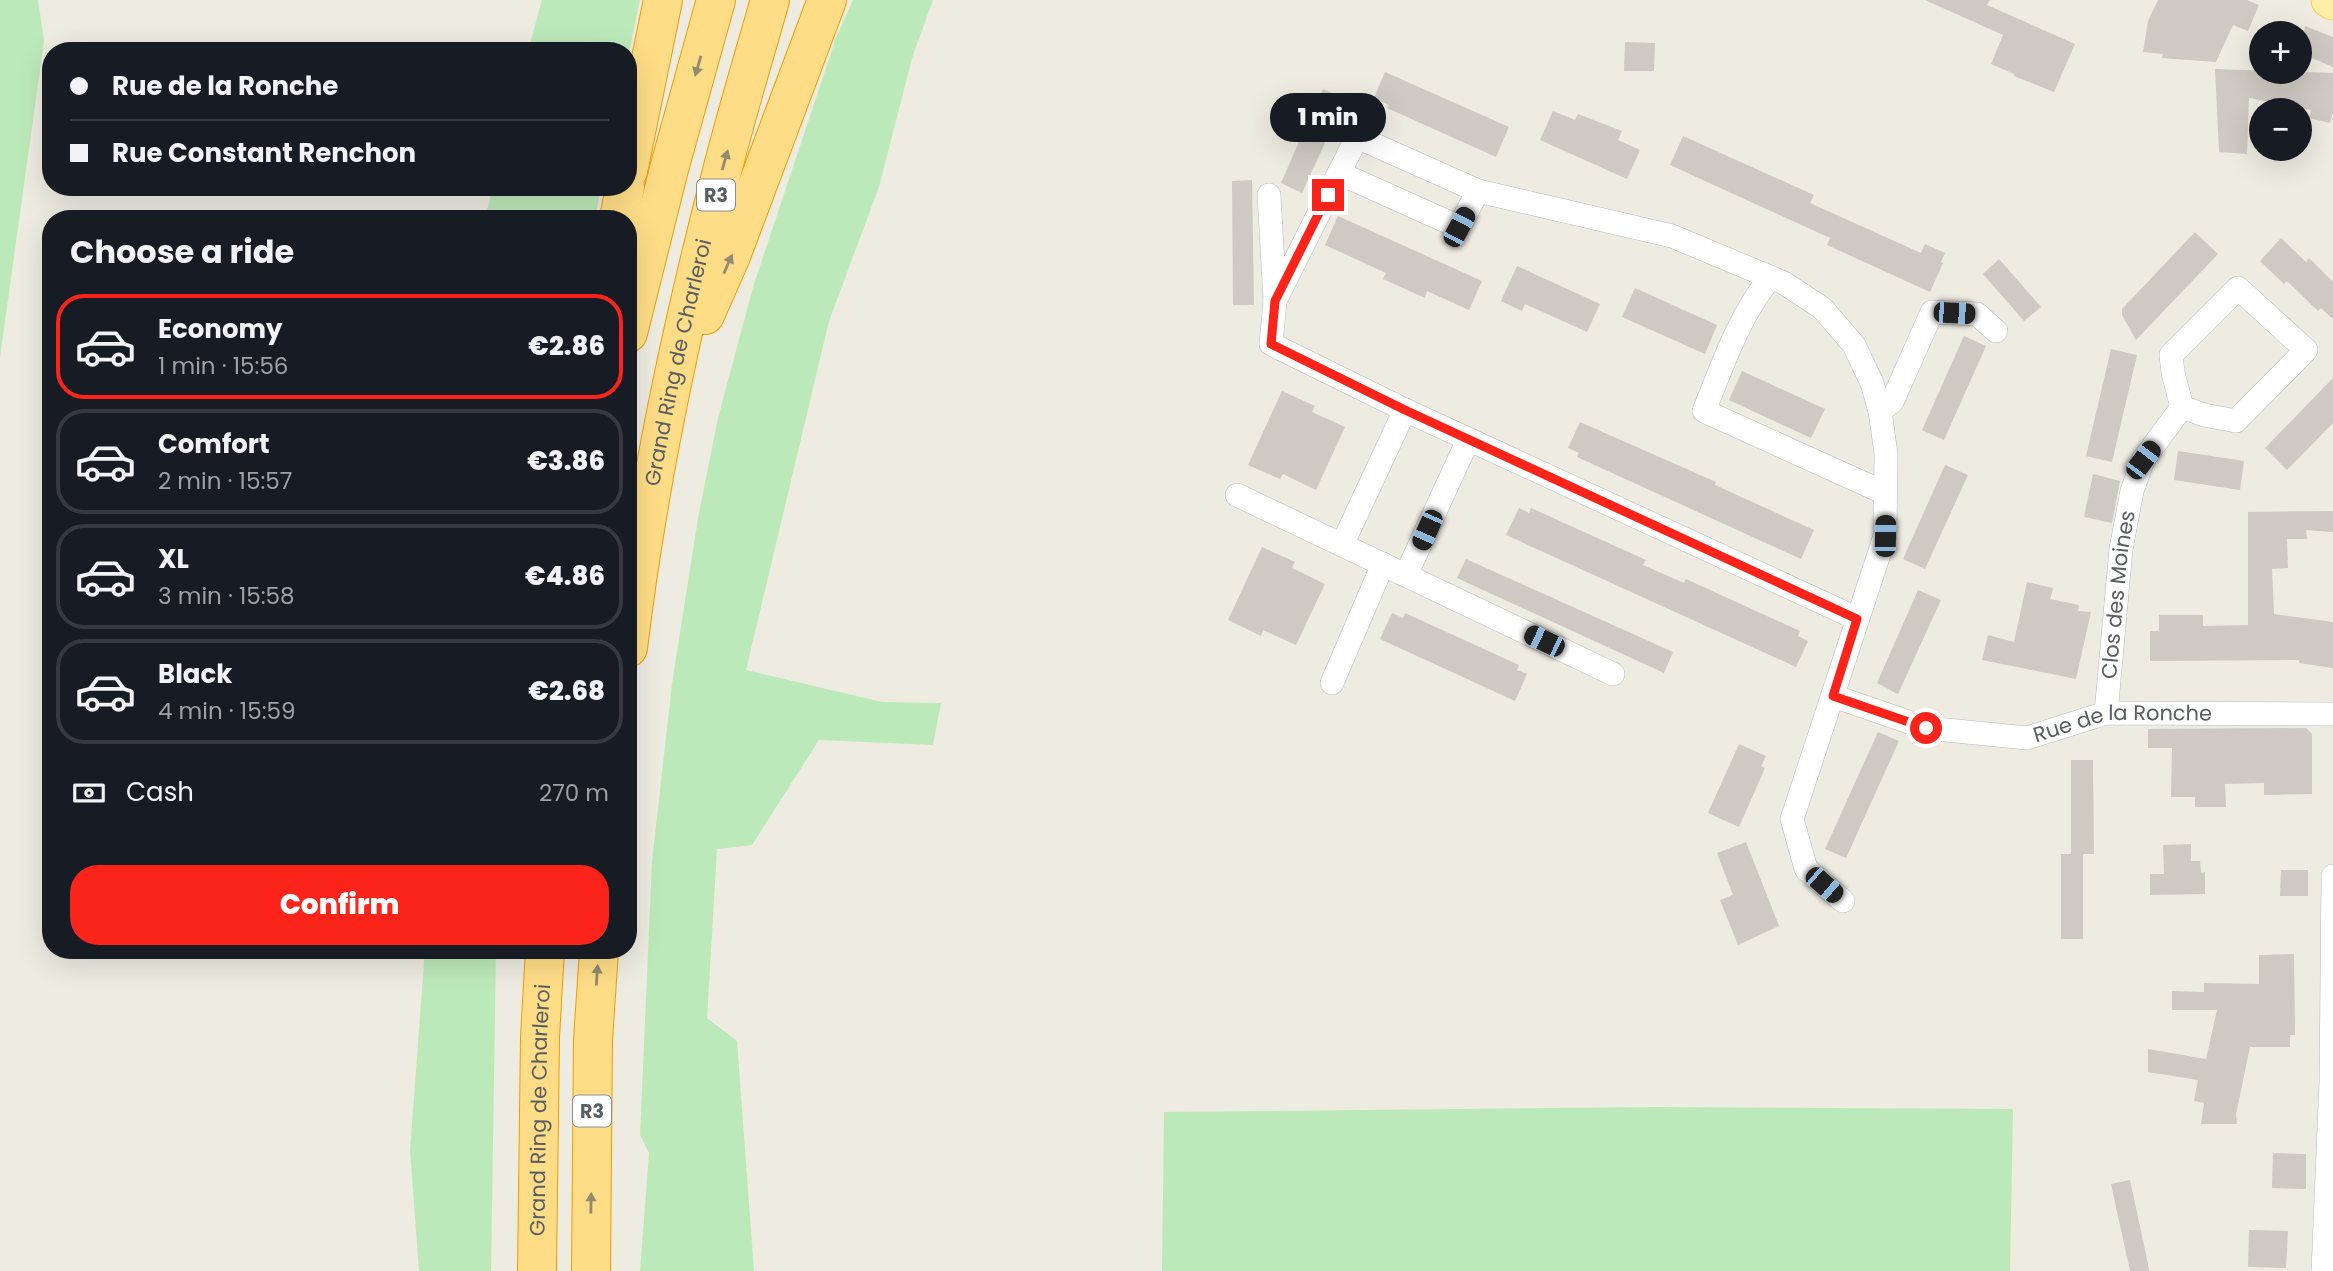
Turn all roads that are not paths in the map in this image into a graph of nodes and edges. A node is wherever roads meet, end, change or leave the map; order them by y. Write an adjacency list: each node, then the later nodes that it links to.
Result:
1 (663, 0): 5 (highway)
2 (716, 0): 10 (highway, R3, one-way to 10)
3 (770, 0): 13 (highway, Grand Ring de Charleroi / R3, one-way to 3)
4 (827, 0): 13 (highway, one-way to 4)
5 (637, 127)
6 (1339, 173): 7 (street); 7 (street); 11 (street)
7 (1478, 191): 9 (street)
8 (1269, 195): 11 (street)
9 (1770, 278): 16 (street); 18 (street)
10 (637, 297)
11 (1275, 301): 15 (street)
12 (1996, 331): 16 (street)
13 (670, 393): 23 (highway, Grand Ring de Charleroi / R3)
14 (2182, 407): 14 (street); 28 (street, Clos des Moines)
15 (1405, 410): 17 (street); 20 (street)
16 (1880, 411): 18 (street)
17 (1468, 440): 22 (street); 24 (street)
18 (1885, 493): 24 (street)
19 (1237, 495): 20 (street)
20 (1342, 545): 21 (street)
21 (1383, 565): 22 (street); 26 (street)
22 (1406, 575): 25 (street)
23 (637, 586)
24 (1857, 619): 27 (street)
25 (1613, 674)
26 (1332, 682)
27 (1833, 696): 28 (street, Rue de la Ronche); 31 (street)
28 (2106, 713): 29 (street, Rue de la Ronche)
29 (2333, 714)
30 (2333, 876): 34 (street)
31 (1843, 901)
32 (544, 959): 35 (highway, Grand Ring de Charleroi)
33 (598, 959): 36 (highway, R3, one-way to 33)
34 (2332, 1081): 37 (street)
35 (537, 1271)
36 (591, 1271)
37 (2323, 1271)

